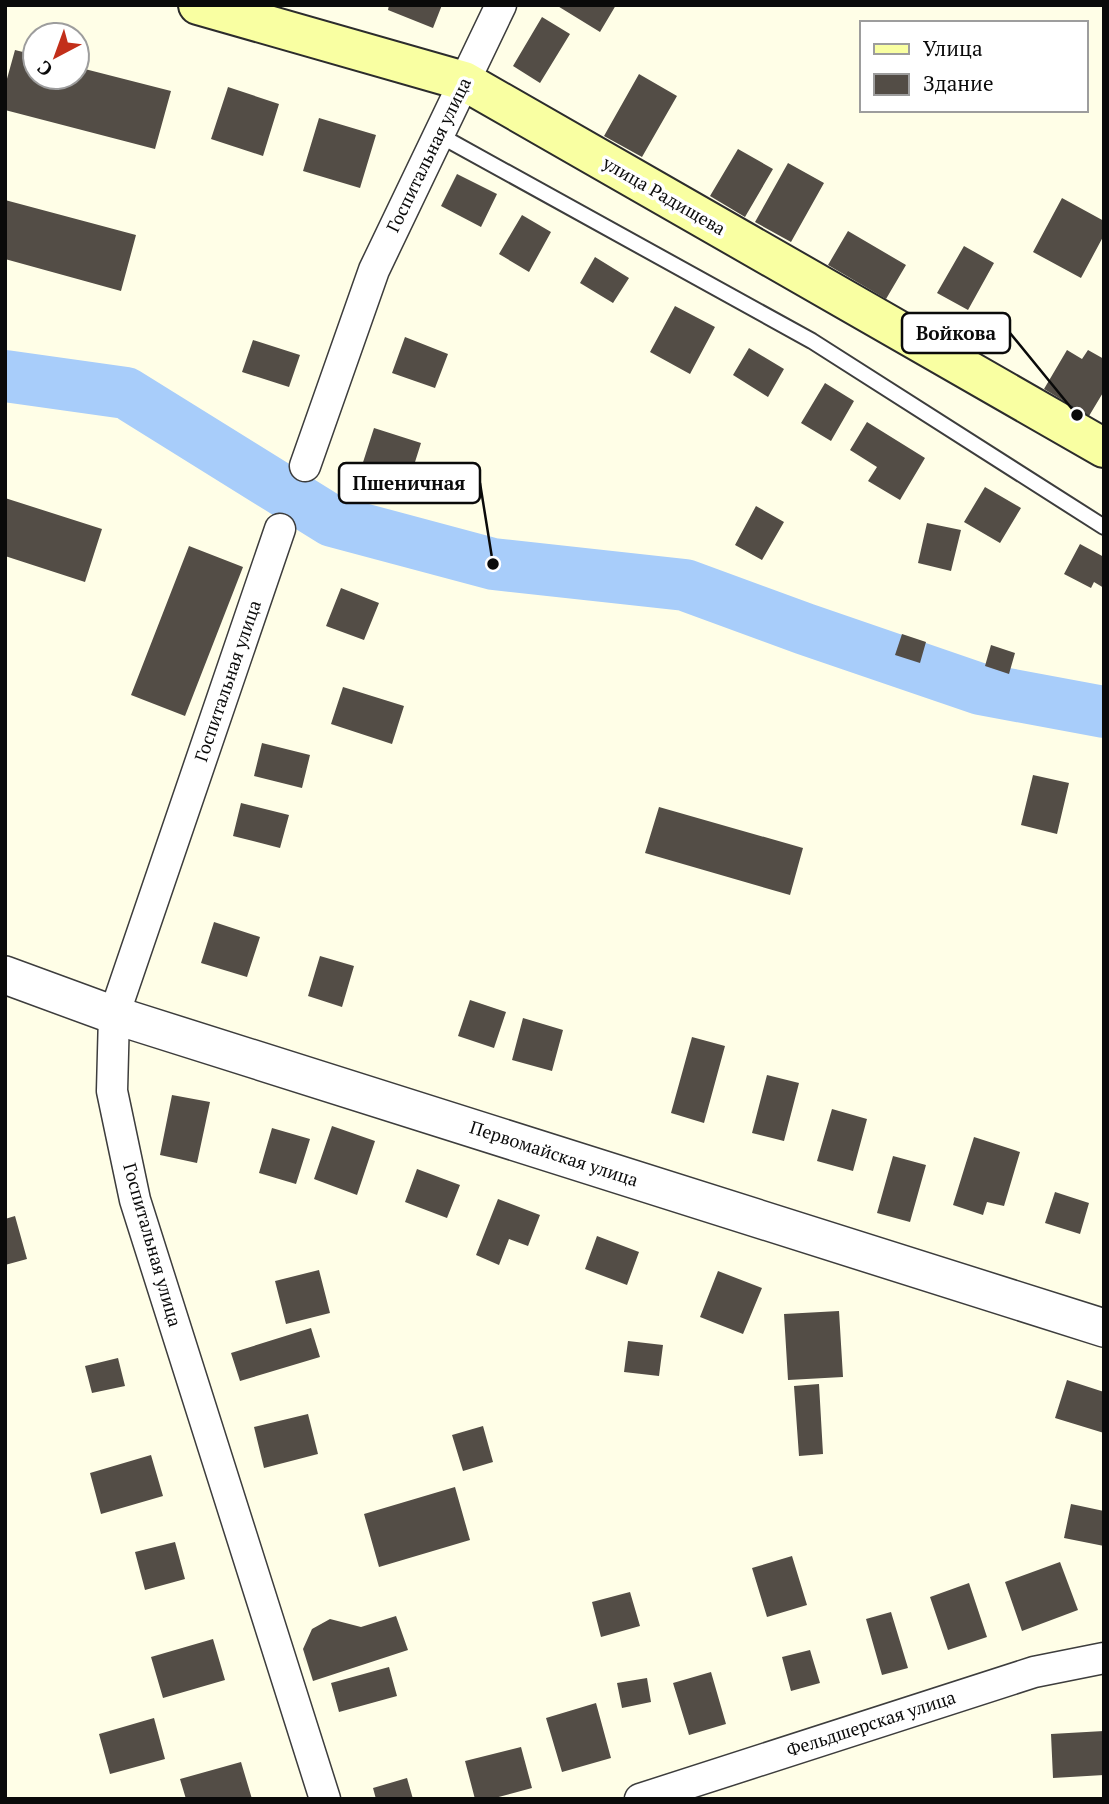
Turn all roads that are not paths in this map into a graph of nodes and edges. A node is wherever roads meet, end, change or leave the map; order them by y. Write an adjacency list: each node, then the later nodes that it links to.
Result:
1 (198, 5): 3 (main road, улица Радищева)
2 (501, 5): 3 (street, Госпитальная улица)
3 (464, 81): 4 (street, Госпитальная улица); 5 (main road, улица Радищева)
4 (439, 135): 6 (street, Госпитальная улица); 7 (lane)
5 (1104, 448)
6 (305, 466)
7 (1104, 527)
8 (280, 529): 10 (street, Госпитальная улица)
9 (5, 975): 10 (street, Первомайская улица)
10 (114, 1015): 11 (street, Первомайская улица); 13 (street, Госпитальная улица)
11 (1104, 1328)
12 (1104, 1658): 14 (street, Фельдшерская улица)
13 (325, 1799)
14 (640, 1799)

